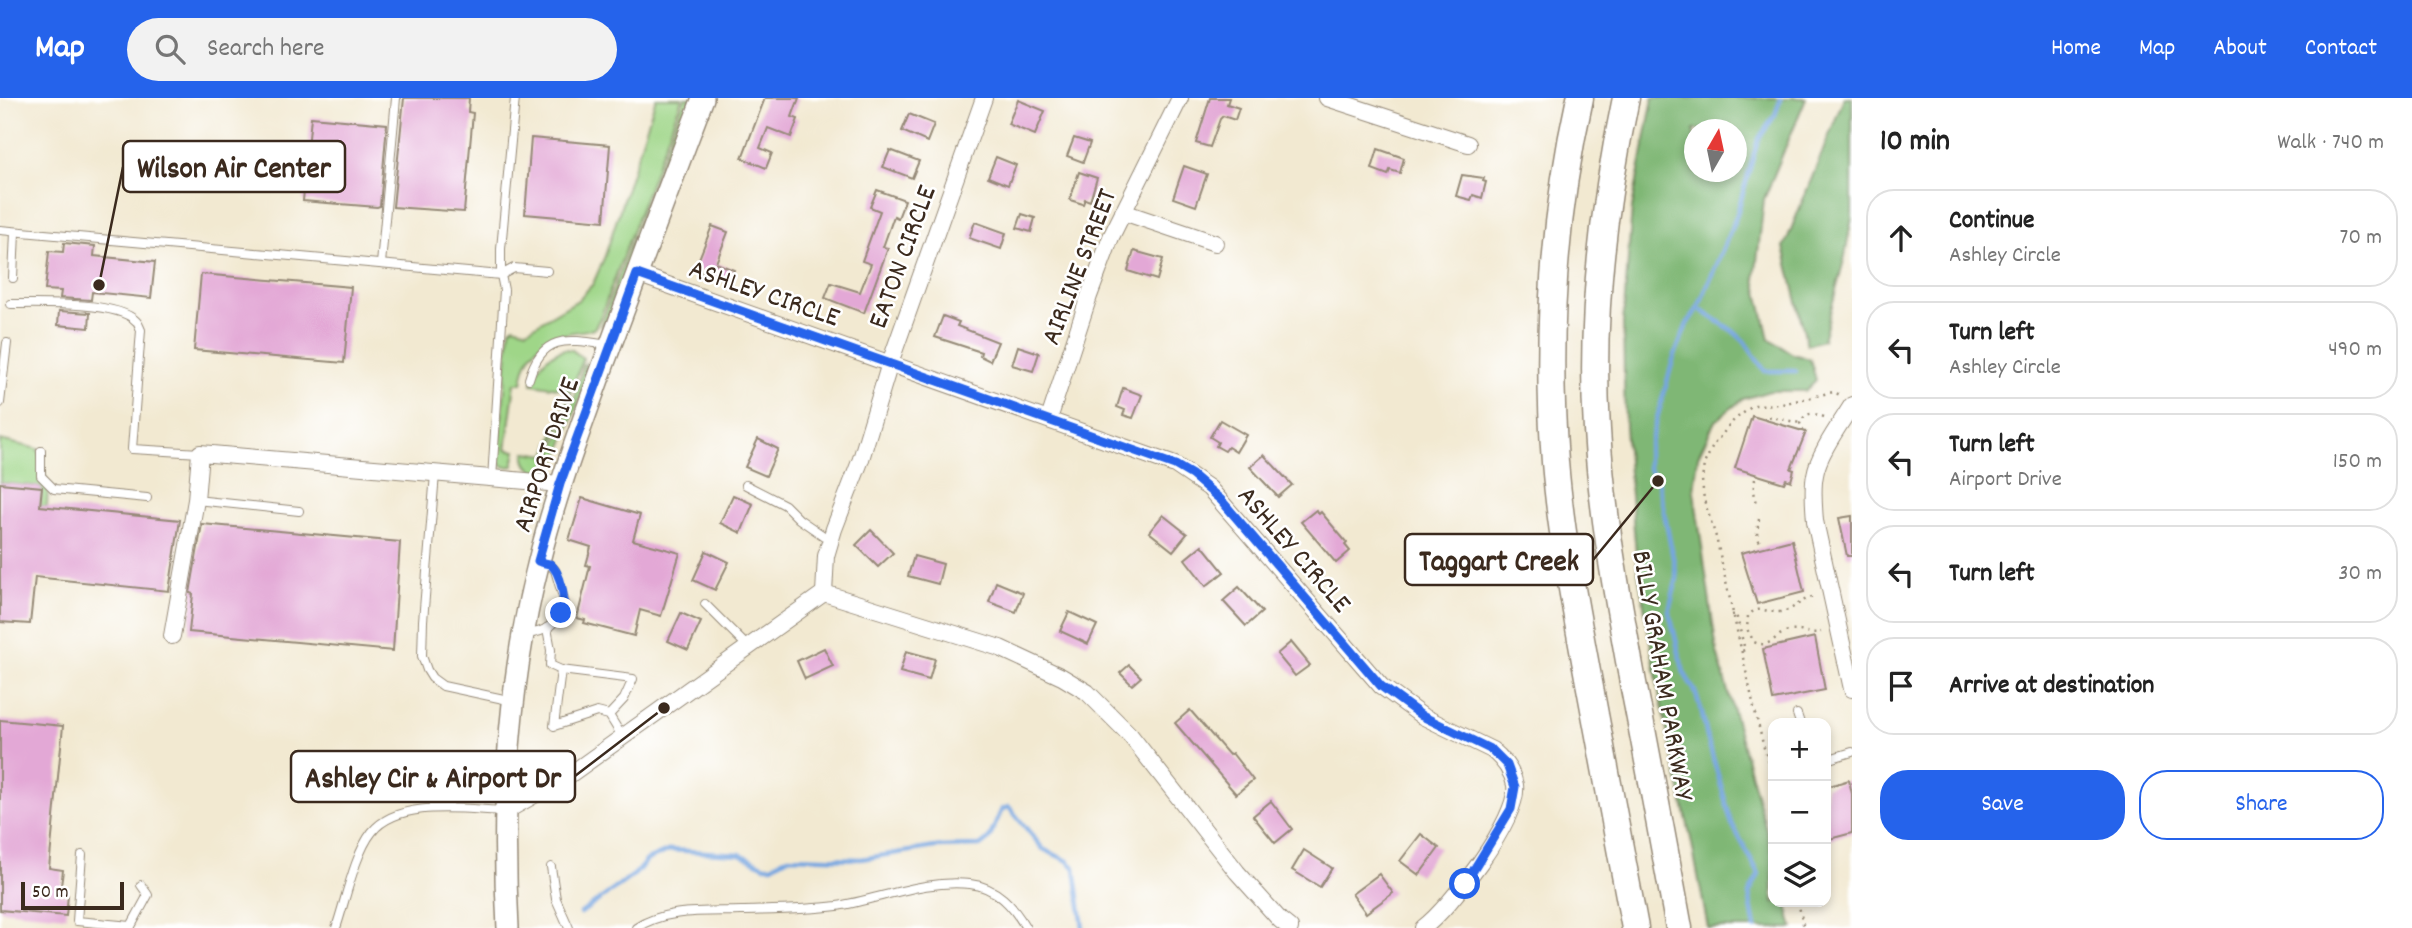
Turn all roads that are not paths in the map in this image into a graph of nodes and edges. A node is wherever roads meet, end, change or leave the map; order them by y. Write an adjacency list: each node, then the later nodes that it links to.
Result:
1 (396, 98): 14 (lane)
2 (515, 98): 17 (lane)
3 (703, 98): 16 (street, AIRPORT DRIVE)
4 (984, 98): 22 (street, EATON CIRCLE)
5 (1180, 98): 10 (street, AIRLINE STREET)
6 (1327, 98): 9 (street)
7 (1580, 98): 64 (highway)
8 (1626, 98): 65 (highway, BILLY GRAHAM PARKWAY)
9 (1468, 144)
10 (1123, 212): 13 (street); 26 (street, AIRLINE STREET)
11 (0, 230): 12 (lane)
12 (15, 232): 14 (lane); 18 (lane)
13 (1215, 243)
14 (381, 264): 17 (lane)
15 (547, 271): 17 (lane)
16 (637, 274): 21 (street, AIRPORT DRIVE); 22 (street, ASHLEY CIRCLE)
17 (501, 275): 30 (lane)
18 (13, 278)
19 (11, 304): 28 (lane)
20 (7, 343): 25 (lane)
21 (611, 346): 23 (lane); 31 (street, AIRPORT DRIVE)
22 (890, 363): 26 (street, ASHLEY CIRCLE); 36 (street, EATON CIRCLE)
23 (529, 379)
24 (1849, 402): 40 (street)
25 (0, 404)
26 (1049, 419): 63 (street, ASHLEY CIRCLE)
27 (41, 451): 33 (lane)
28 (200, 453): 29 (street); 34 (street)
29 (435, 474): 30 (street); 47 (lane)
30 (492, 479): 31 (street)
31 (560, 484): 37 (street, AIRPORT DRIVE)
32 (746, 485): 36 (lane)
33 (147, 498)
34 (197, 500): 35 (lane); 43 (street)
35 (299, 511)
36 (831, 541): 38 (street, EATON CIRCLE)
37 (538, 561): 41 (lane); 42 (street, AIRPORT DRIVE)
38 (824, 593): 44 (street); 62 (street)
39 (705, 604): 44 (lane)
40 (1843, 610): 46 (street)
41 (547, 628): 42 (lane); 45 (lane)
42 (524, 632): 47 (street, AIRPORT DRIVE)
43 (172, 636)
44 (748, 647): 49 (street)
45 (561, 670): 48 (lane); 48 (lane)
46 (1852, 688)
47 (513, 701): 52 (street, AIRPORT DRIVE)
48 (609, 715): 49 (lane)
49 (623, 738): 52 (street)
50 (1852, 752): 51 (lane)
51 (1831, 758)
52 (506, 811): 57 (lane); 58 (street, AIRPORT DRIVE)
53 (82, 855): 56 (lane)
54 (551, 867): 59 (lane)
55 (141, 885): 56 (lane)
56 (131, 927)
57 (336, 928)
58 (508, 928)
59 (569, 928)
60 (636, 928): 61 (lane)
61 (1026, 928)
62 (1290, 928)
63 (1423, 928)
64 (1635, 928)
65 (1679, 928)

